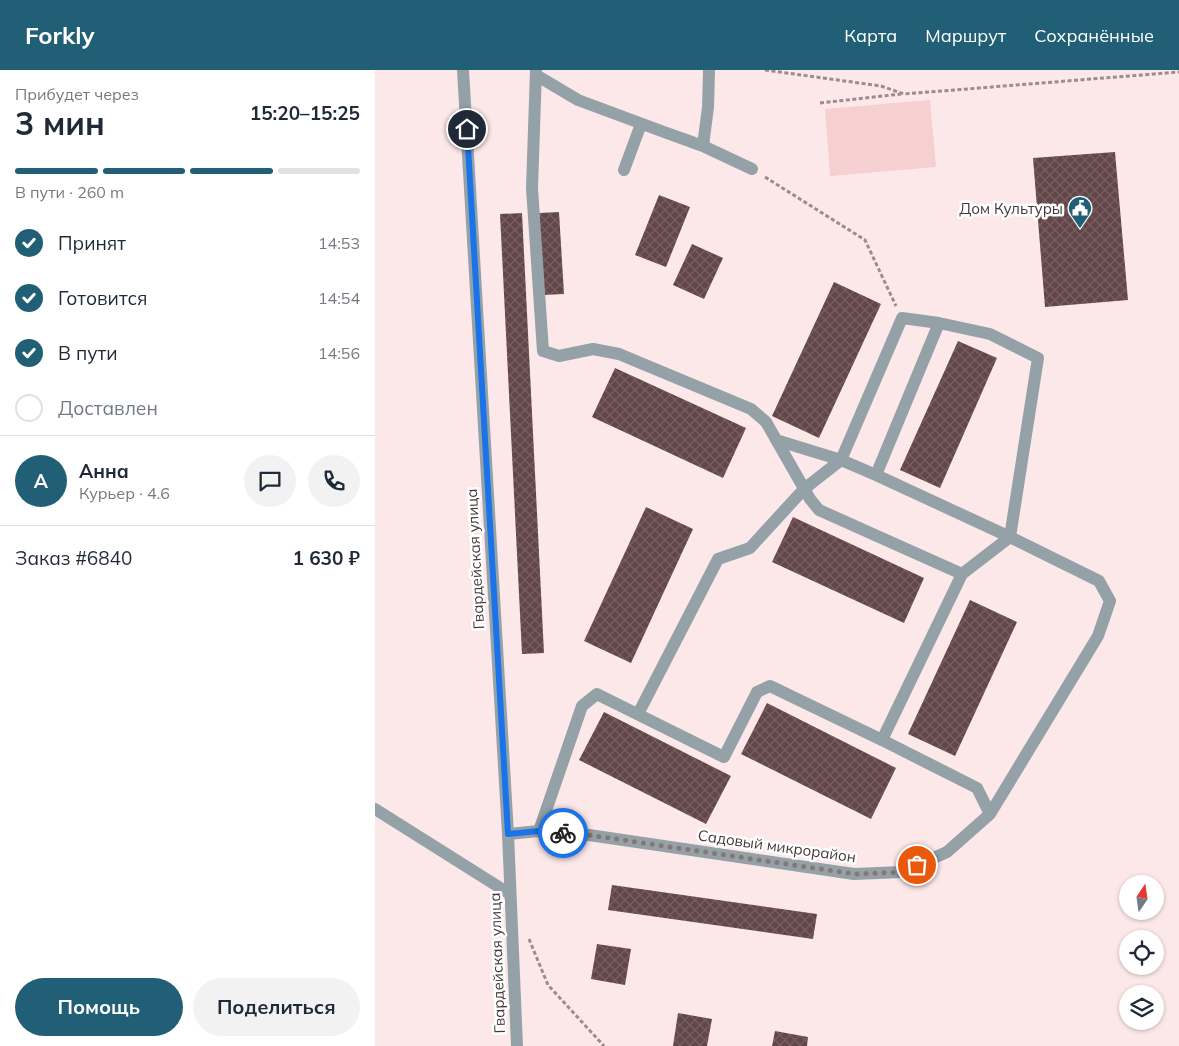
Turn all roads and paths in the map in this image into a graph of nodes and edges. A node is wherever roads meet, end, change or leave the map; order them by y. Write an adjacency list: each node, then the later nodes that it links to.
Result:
1 (463, 70): 25 (street, Гвардейская улица)
2 (709, 70): 9 (street)
3 (765, 70): 6 (path)
4 (536, 72): 8 (street); 14 (street)
5 (1179, 72): 6 (path)
6 (905, 94): 7 (path)
7 (820, 102)
8 (641, 124): 9 (street); 11 (street)
9 (703, 146): 10 (street)
10 (753, 169): 12 (path)
11 (624, 170)
12 (902, 318): 13 (street); 15 (street)
13 (939, 323): 16 (street); 18 (street)
14 (776, 440): 15 (street); 17 (street)
15 (841, 460): 16 (street); 17 (street)
16 (876, 475): 18 (street)
17 (804, 489): 19 (street); 20 (street)
18 (1010, 537): 19 (street); 23 (street, Садовый микрорайон)
19 (962, 574): 21 (street)
20 (638, 714): 21 (street); 24 (street)
21 (882, 740): 23 (street)
22 (375, 809): 26 (street)
23 (990, 814): 24 (street, Садовый микрорайон)
24 (539, 831): 25 (street, Садовый микрорайон)
25 (508, 834): 26 (street, Гвардейская улица)
26 (510, 894): 28 (street, Гвардейская улица)
27 (529, 939): 29 (path)
28 (517, 1046)
29 (604, 1046)

